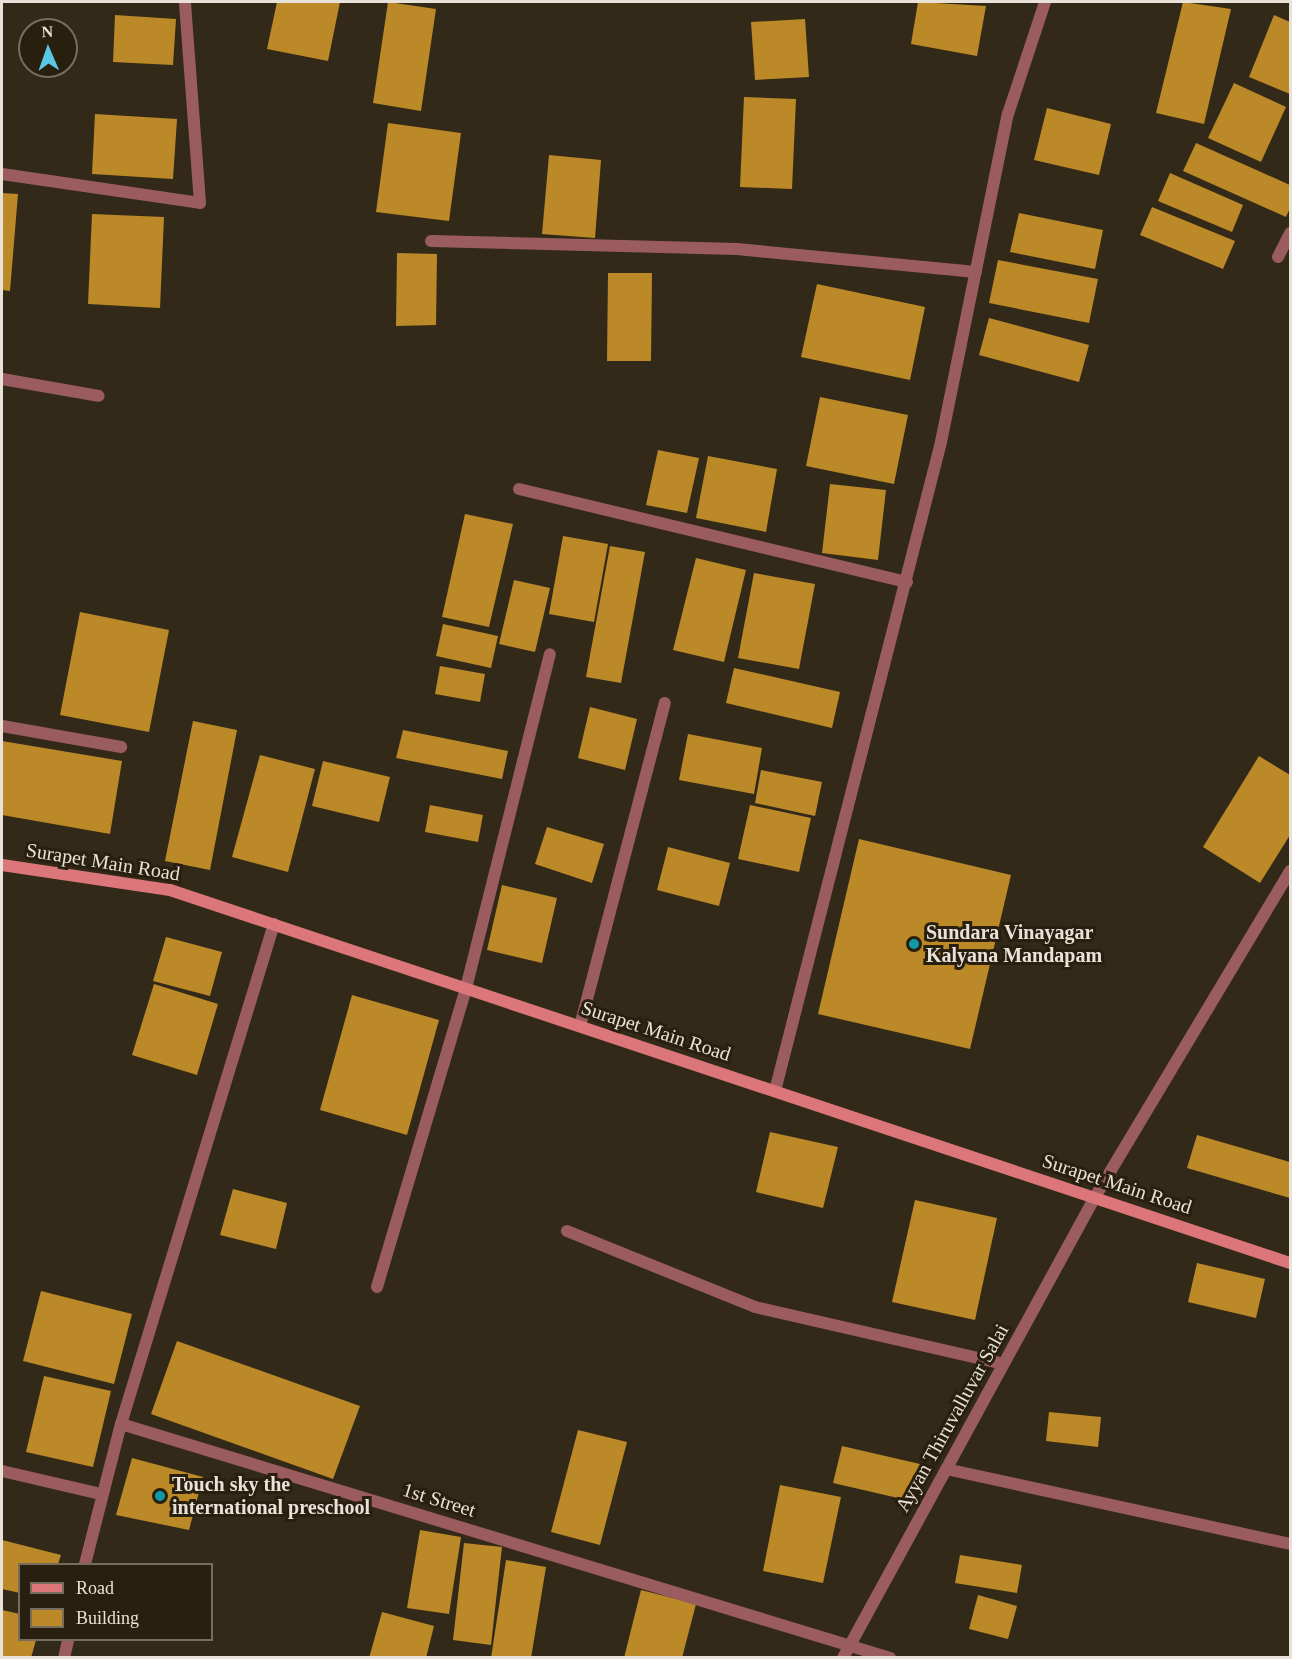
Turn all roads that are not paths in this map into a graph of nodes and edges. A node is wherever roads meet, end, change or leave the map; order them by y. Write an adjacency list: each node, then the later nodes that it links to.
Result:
1 (185, 2): 3 (street)
2 (1045, 2): 7 (street)
3 (2, 174)
4 (1290, 233): 6 (street)
5 (431, 241): 7 (street)
6 (1278, 257)
7 (976, 272): 11 (street)
8 (2, 379): 9 (street)
9 (99, 396)
10 (519, 489): 11 (street)
11 (907, 582): 21 (street)
12 (550, 654): 19 (street)
13 (665, 703): 20 (street)
14 (2, 726): 15 (street)
15 (121, 747)
16 (2, 865): 18 (main road, Surapet Main Road)
17 (1290, 871): 22 (street, Ayyan Thiruvalluvar Salai)
18 (274, 924): 19 (main road, Surapet Main Road); 27 (street)
19 (466, 988): 20 (main road, Surapet Main Road); 25 (street)
20 (580, 1026): 21 (main road, Surapet Main Road)
21 (775, 1091): 22 (main road, Surapet Main Road)
22 (1095, 1197): 24 (main road, Surapet Main Road); 26 (street, Ayyan Thiruvalluvar Salai)
23 (567, 1231): 26 (street)
24 (1289, 1262)
25 (377, 1287)
26 (1004, 1364): 28 (street, Ayyan Thiruvalluvar Salai)
27 (121, 1424): 30 (street); 34 (street, 1st Street)
28 (946, 1469): 31 (street); 34 (street, Ayyan Thiruvalluvar Salai)
29 (2, 1470): 30 (street)
30 (101, 1494): 32 (street)
31 (1290, 1544)
32 (85, 1563)
33 (68, 1641): 35 (street)
34 (850, 1644): 36 (street, Ayyan Thiruvalluvar Salai); 37 (street, 1st Street)
35 (64, 1658)
36 (843, 1658)
37 (890, 1658)

